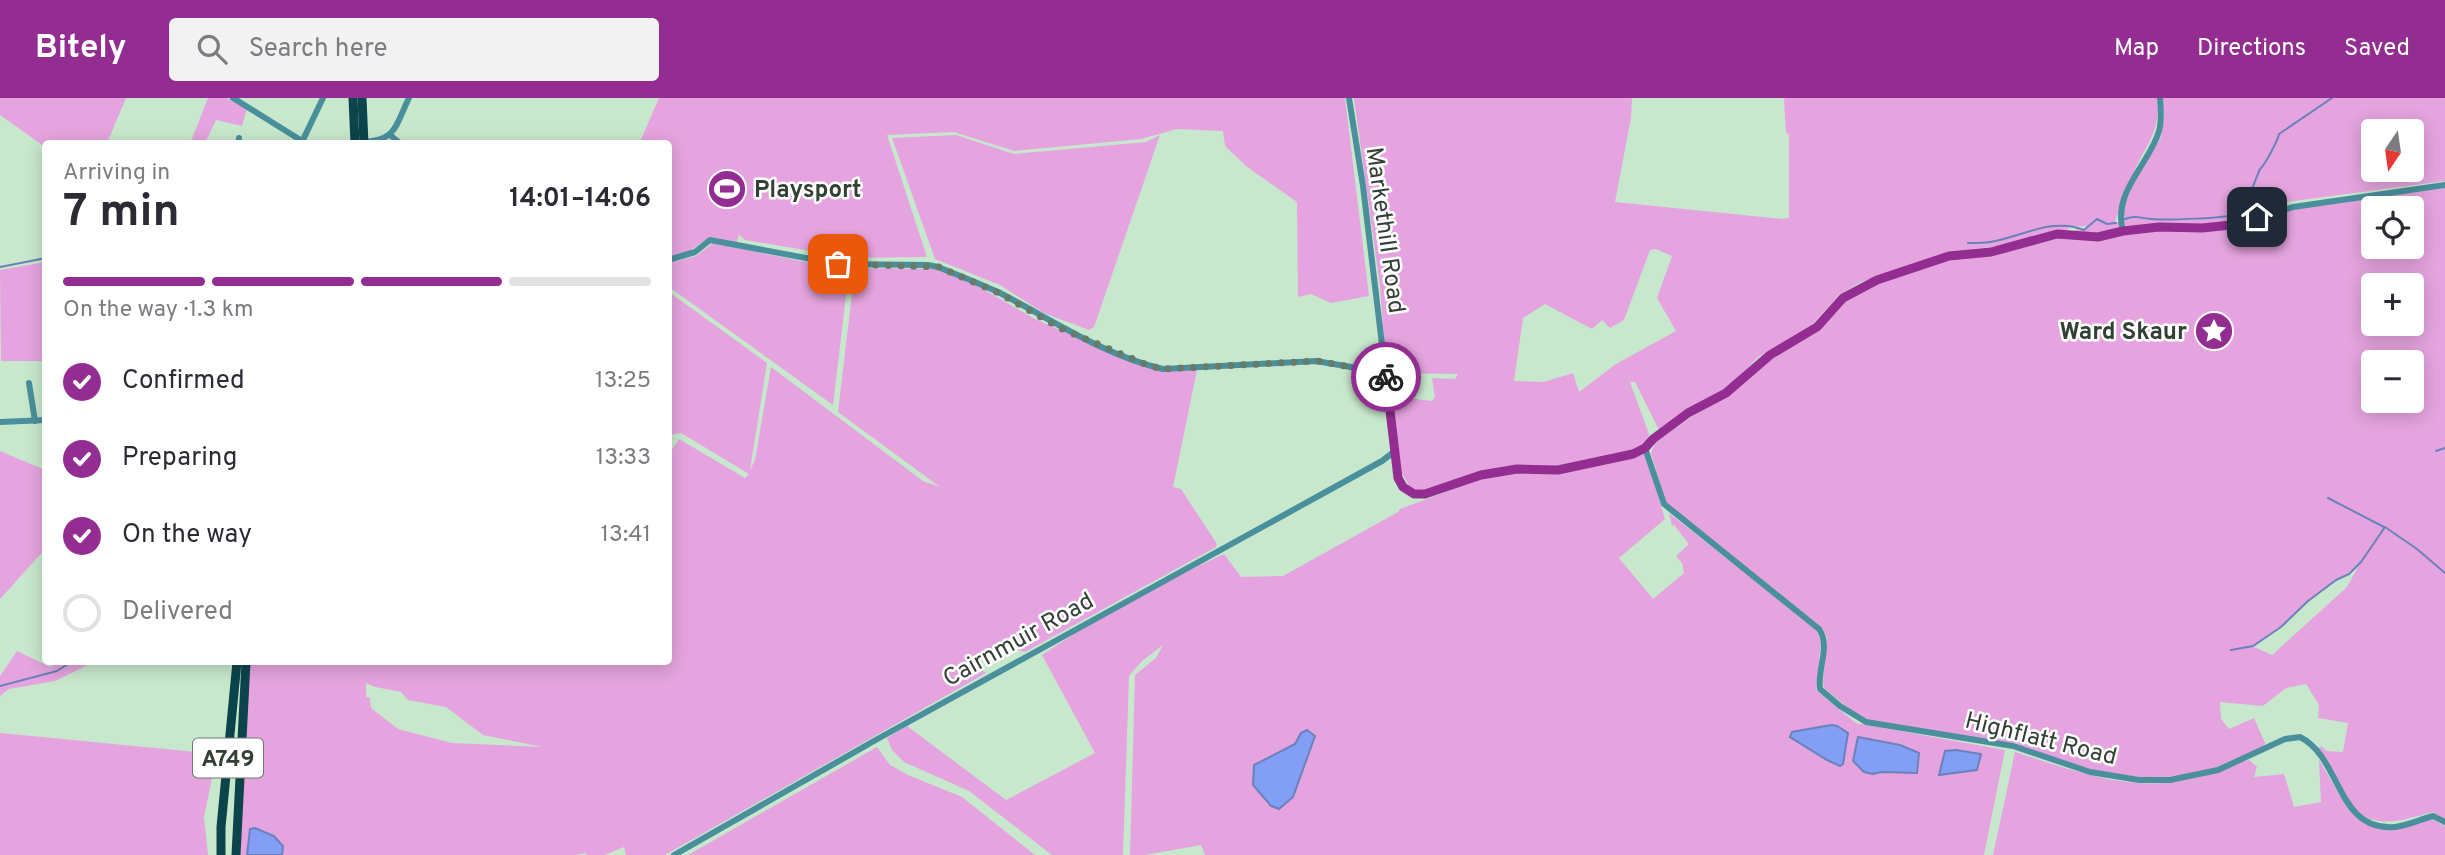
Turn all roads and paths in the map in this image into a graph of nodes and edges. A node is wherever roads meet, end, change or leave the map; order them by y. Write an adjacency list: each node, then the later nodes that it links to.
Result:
1 (233, 98): 9 (street)
2 (323, 98): 10 (street)
3 (353, 98): 11 (main road)
4 (362, 98): 12 (main road)
5 (409, 98): 8 (street)
6 (1349, 98): 18 (street, Markethill Road)
7 (2160, 98): 16 (street)
8 (390, 135): 13 (street); 14 (street)
9 (299, 140)
10 (303, 140)
11 (359, 140)
12 (359, 140)
13 (382, 140)
14 (396, 140)
15 (2445, 185): 16 (street)
16 (2123, 231): 23 (street)
17 (672, 259): 18 (street)
18 (1385, 373): 24 (street, Markethill Road)
19 (29, 383): 21 (street)
20 (42, 420): 21 (street)
21 (35, 421): 22 (street)
22 (0, 422)
23 (1645, 448): 26 (street); 29 (street, Highflatt Road)
24 (1395, 451): 25 (street, Cairnmuir Road); 26 (street)
25 (1382, 461): 26 (street); 32 (street, Cairnmuir Road)
26 (1397, 467)
27 (237, 665): 30 (main road, A749)
28 (246, 665): 31 (main road, A749)
29 (2445, 822)
30 (221, 855)
31 (236, 855)
32 (674, 855)

